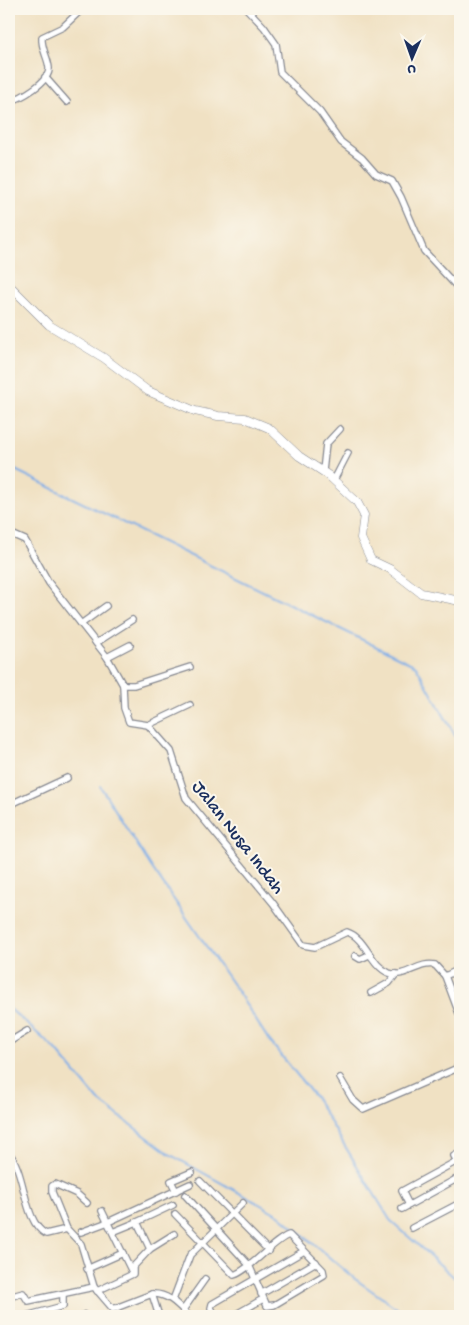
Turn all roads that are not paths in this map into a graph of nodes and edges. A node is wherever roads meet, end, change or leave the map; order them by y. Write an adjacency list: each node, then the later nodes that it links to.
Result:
1 (82, 9): 3 (street)
2 (247, 9): 7 (street)
3 (45, 77): 4 (street); 5 (street)
4 (9, 102)
5 (67, 102)
6 (9, 285): 10 (street)
7 (460, 290)
8 (340, 429): 10 (street)
9 (348, 453): 11 (street)
10 (323, 471): 11 (street)
11 (334, 480): 13 (street)
12 (9, 532): 16 (street, Jalan Nusa Indah)
13 (460, 601)
14 (106, 606): 16 (street)
15 (132, 620): 17 (street)
16 (81, 624): 17 (street, Jalan Nusa Indah)
17 (96, 642): 19 (street, Jalan Nusa Indah)
18 (130, 645): 19 (street)
19 (107, 657): 21 (street, Jalan Nusa Indah)
20 (190, 667): 21 (street)
21 (124, 685): 23 (street, Jalan Nusa Indah)
22 (190, 705): 23 (street)
23 (148, 725): 26 (street, Jalan Nusa Indah)
24 (66, 778): 25 (street)
25 (9, 805)
26 (369, 955): 27 (street); 29 (street, Jalan Nusa Indah)
27 (355, 956)
28 (460, 969): 30 (street)
29 (396, 974): 30 (street); 31 (street)
30 (445, 976): 32 (street)
31 (371, 993)
32 (460, 1016)
33 (27, 1031): 34 (street)
34 (9, 1041)
35 (460, 1067): 36 (street)
36 (340, 1078)
37 (460, 1153): 39 (street)
38 (9, 1154): 58 (street)
39 (459, 1164): 50 (street)
40 (192, 1172): 44 (street)
41 (460, 1178): 50 (street)
42 (200, 1181): 53 (street)
43 (190, 1184): 44 (street)
44 (176, 1191): 55 (street)
45 (185, 1195): 59 (street)
46 (460, 1202): 57 (street)
47 (87, 1203): 58 (street)
48 (243, 1203): 53 (street)
49 (173, 1205): 56 (street)
50 (409, 1205): 51 (street)
51 (402, 1209)
52 (102, 1210): 55 (street)
53 (232, 1213): 59 (street); 65 (street)
54 (175, 1214): 63 (street)
55 (108, 1222): 61 (street); 67 (street)
56 (138, 1222): 60 (street); 64 (street)
57 (412, 1228)
58 (67, 1229): 70 (street)
59 (216, 1229): 63 (street); 69 (street)
60 (115, 1231)
61 (81, 1232)
62 (174, 1234): 64 (street)
63 (201, 1243): 69 (street); 79 (street)
64 (150, 1249): 71 (street)
65 (269, 1251): 66 (street); 69 (street)
66 (304, 1251): 68 (street); 72 (street)
67 (123, 1252): 70 (street); 71 (street)
68 (316, 1262): 78 (street); 78 (street)
69 (249, 1266): 72 (street)
70 (87, 1269): 74 (street)
71 (133, 1274): 74 (street)
72 (254, 1278): 78 (street); 84 (street)
73 (205, 1279): 80 (street)
74 (96, 1289): 75 (street); 77 (street)
75 (152, 1294): 79 (street); 82 (street)
76 (9, 1296): 77 (street)
77 (63, 1296): 81 (street)
78 (262, 1297): 85 (street)
79 (173, 1300): 80 (street)
80 (183, 1310): 83 (street)
81 (26, 1316)
82 (159, 1316)
83 (189, 1316)
84 (214, 1316)
85 (233, 1316)

